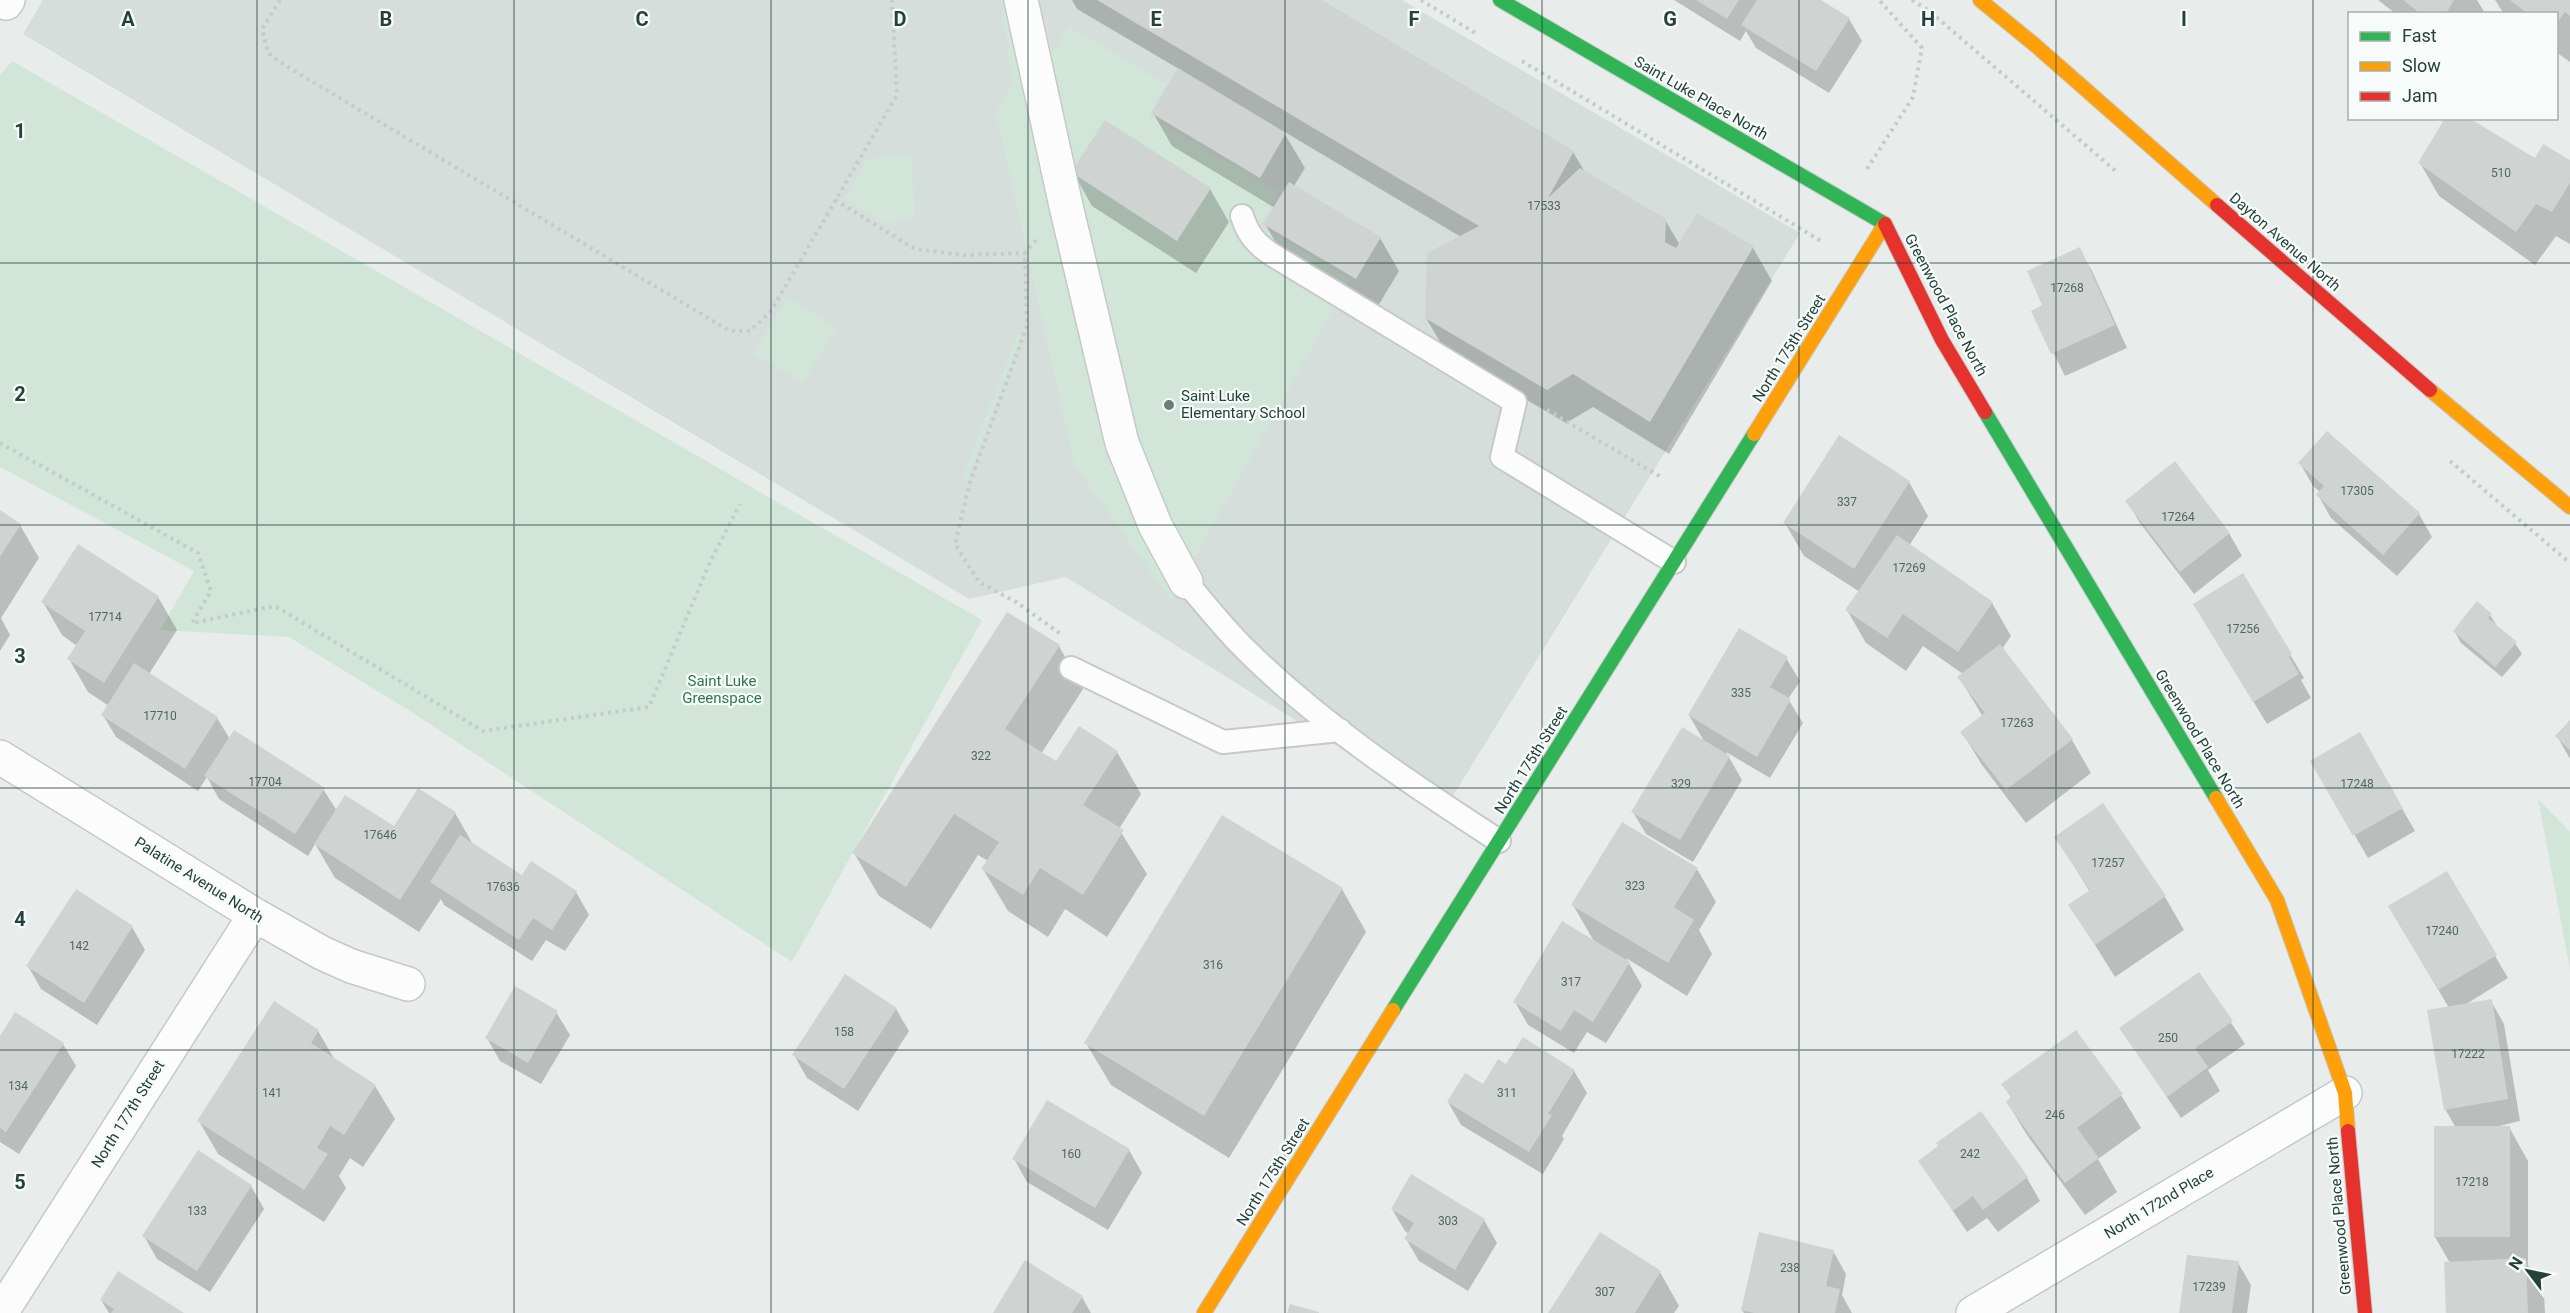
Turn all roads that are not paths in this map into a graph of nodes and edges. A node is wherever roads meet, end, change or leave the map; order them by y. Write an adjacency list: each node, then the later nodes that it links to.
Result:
1 (1020, 0): 8 (street)
2 (1500, 0): 5 (street, Saint Luke Place North)
3 (1980, 0): 6 (street, Dayton Avenue North)
4 (1242, 216): 7 (lane)
5 (1885, 225): 7 (street, North 175th Street); 15 (street, Greenwood Place North)
6 (2570, 507)
7 (1674, 562): 12 (street, North 175th Street)
8 (1186, 582): 10 (lane)
9 (1071, 668): 10 (lane)
10 (1340, 730): 12 (lane)
11 (0, 757): 13 (street, Palatine Avenue North)
12 (1499, 841): 17 (street, North 175th Street)
13 (255, 915): 14 (street, Palatine Avenue North); 16 (street, North 177th Street)
14 (408, 984)
15 (2345, 1093): 18 (street, North 172nd Place); 19 (street, Greenwood Place North)
16 (1, 1313)
17 (1204, 1313)
18 (1973, 1313)
19 (2365, 1313)

